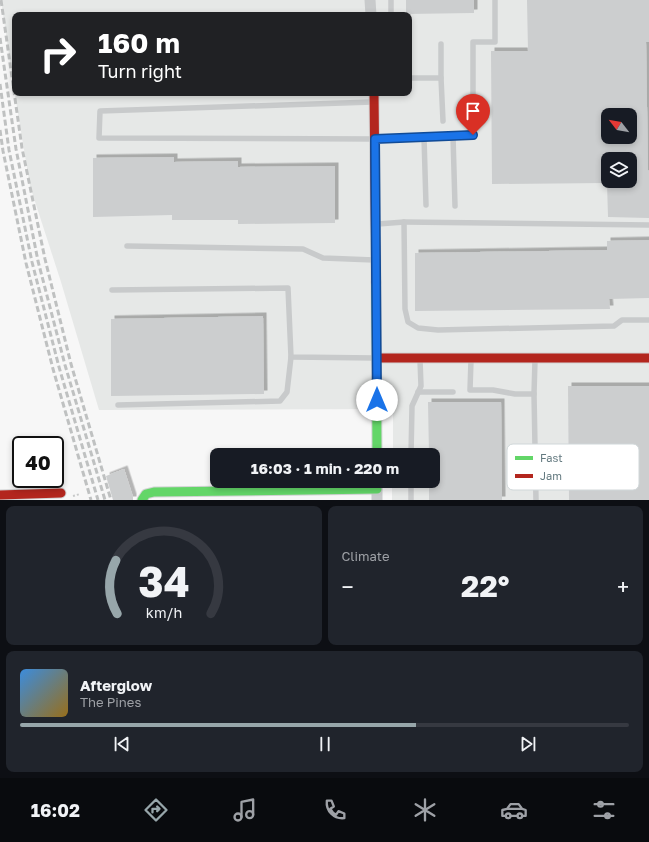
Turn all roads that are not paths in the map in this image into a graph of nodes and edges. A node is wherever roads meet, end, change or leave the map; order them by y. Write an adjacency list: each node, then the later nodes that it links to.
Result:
1 (370, 0): 4 (street)
2 (391, 0): 5 (lane)
3 (495, 0): 11 (lane)
4 (371, 12)
5 (391, 12)
6 (441, 44): 8 (lane)
7 (412, 78): 8 (lane)
8 (442, 78): 10 (lane)
9 (374, 97): 13 (street); 13 (lane)
10 (443, 121)
11 (453, 136): 12 (lane); 15 (lane)
12 (424, 137): 13 (lane); 14 (lane)
13 (375, 139): 17 (street)
14 (426, 205)
15 (455, 206)
16 (404, 222): 17 (lane); 18 (lane); 22 (lane)
17 (376, 224): 20 (street)
18 (649, 225)
19 (127, 246): 20 (lane)
20 (376, 260): 24 (street)
21 (112, 290): 23 (lane)
22 (649, 320)
23 (290, 357): 24 (lane); 32 (lane)
24 (377, 358): 25 (street); 34 (street)
25 (420, 358): 26 (street); 29 (lane)
26 (471, 358): 27 (street); 31 (lane)
27 (536, 358): 28 (street); 31 (lane)
28 (649, 358)
29 (418, 392): 30 (lane); 35 (lane)
30 (453, 392)
31 (534, 394): 33 (lane)
32 (118, 405)
33 (535, 444)
34 (377, 448)
35 (411, 448)
36 (411, 488): 43 (lane)
37 (377, 490): 40 (street)
38 (536, 490): 44 (lane)
39 (61, 493): 41 (street)
40 (212, 495): 42 (street)
41 (2, 497)
42 (142, 500)
43 (411, 500)
44 (536, 500)

